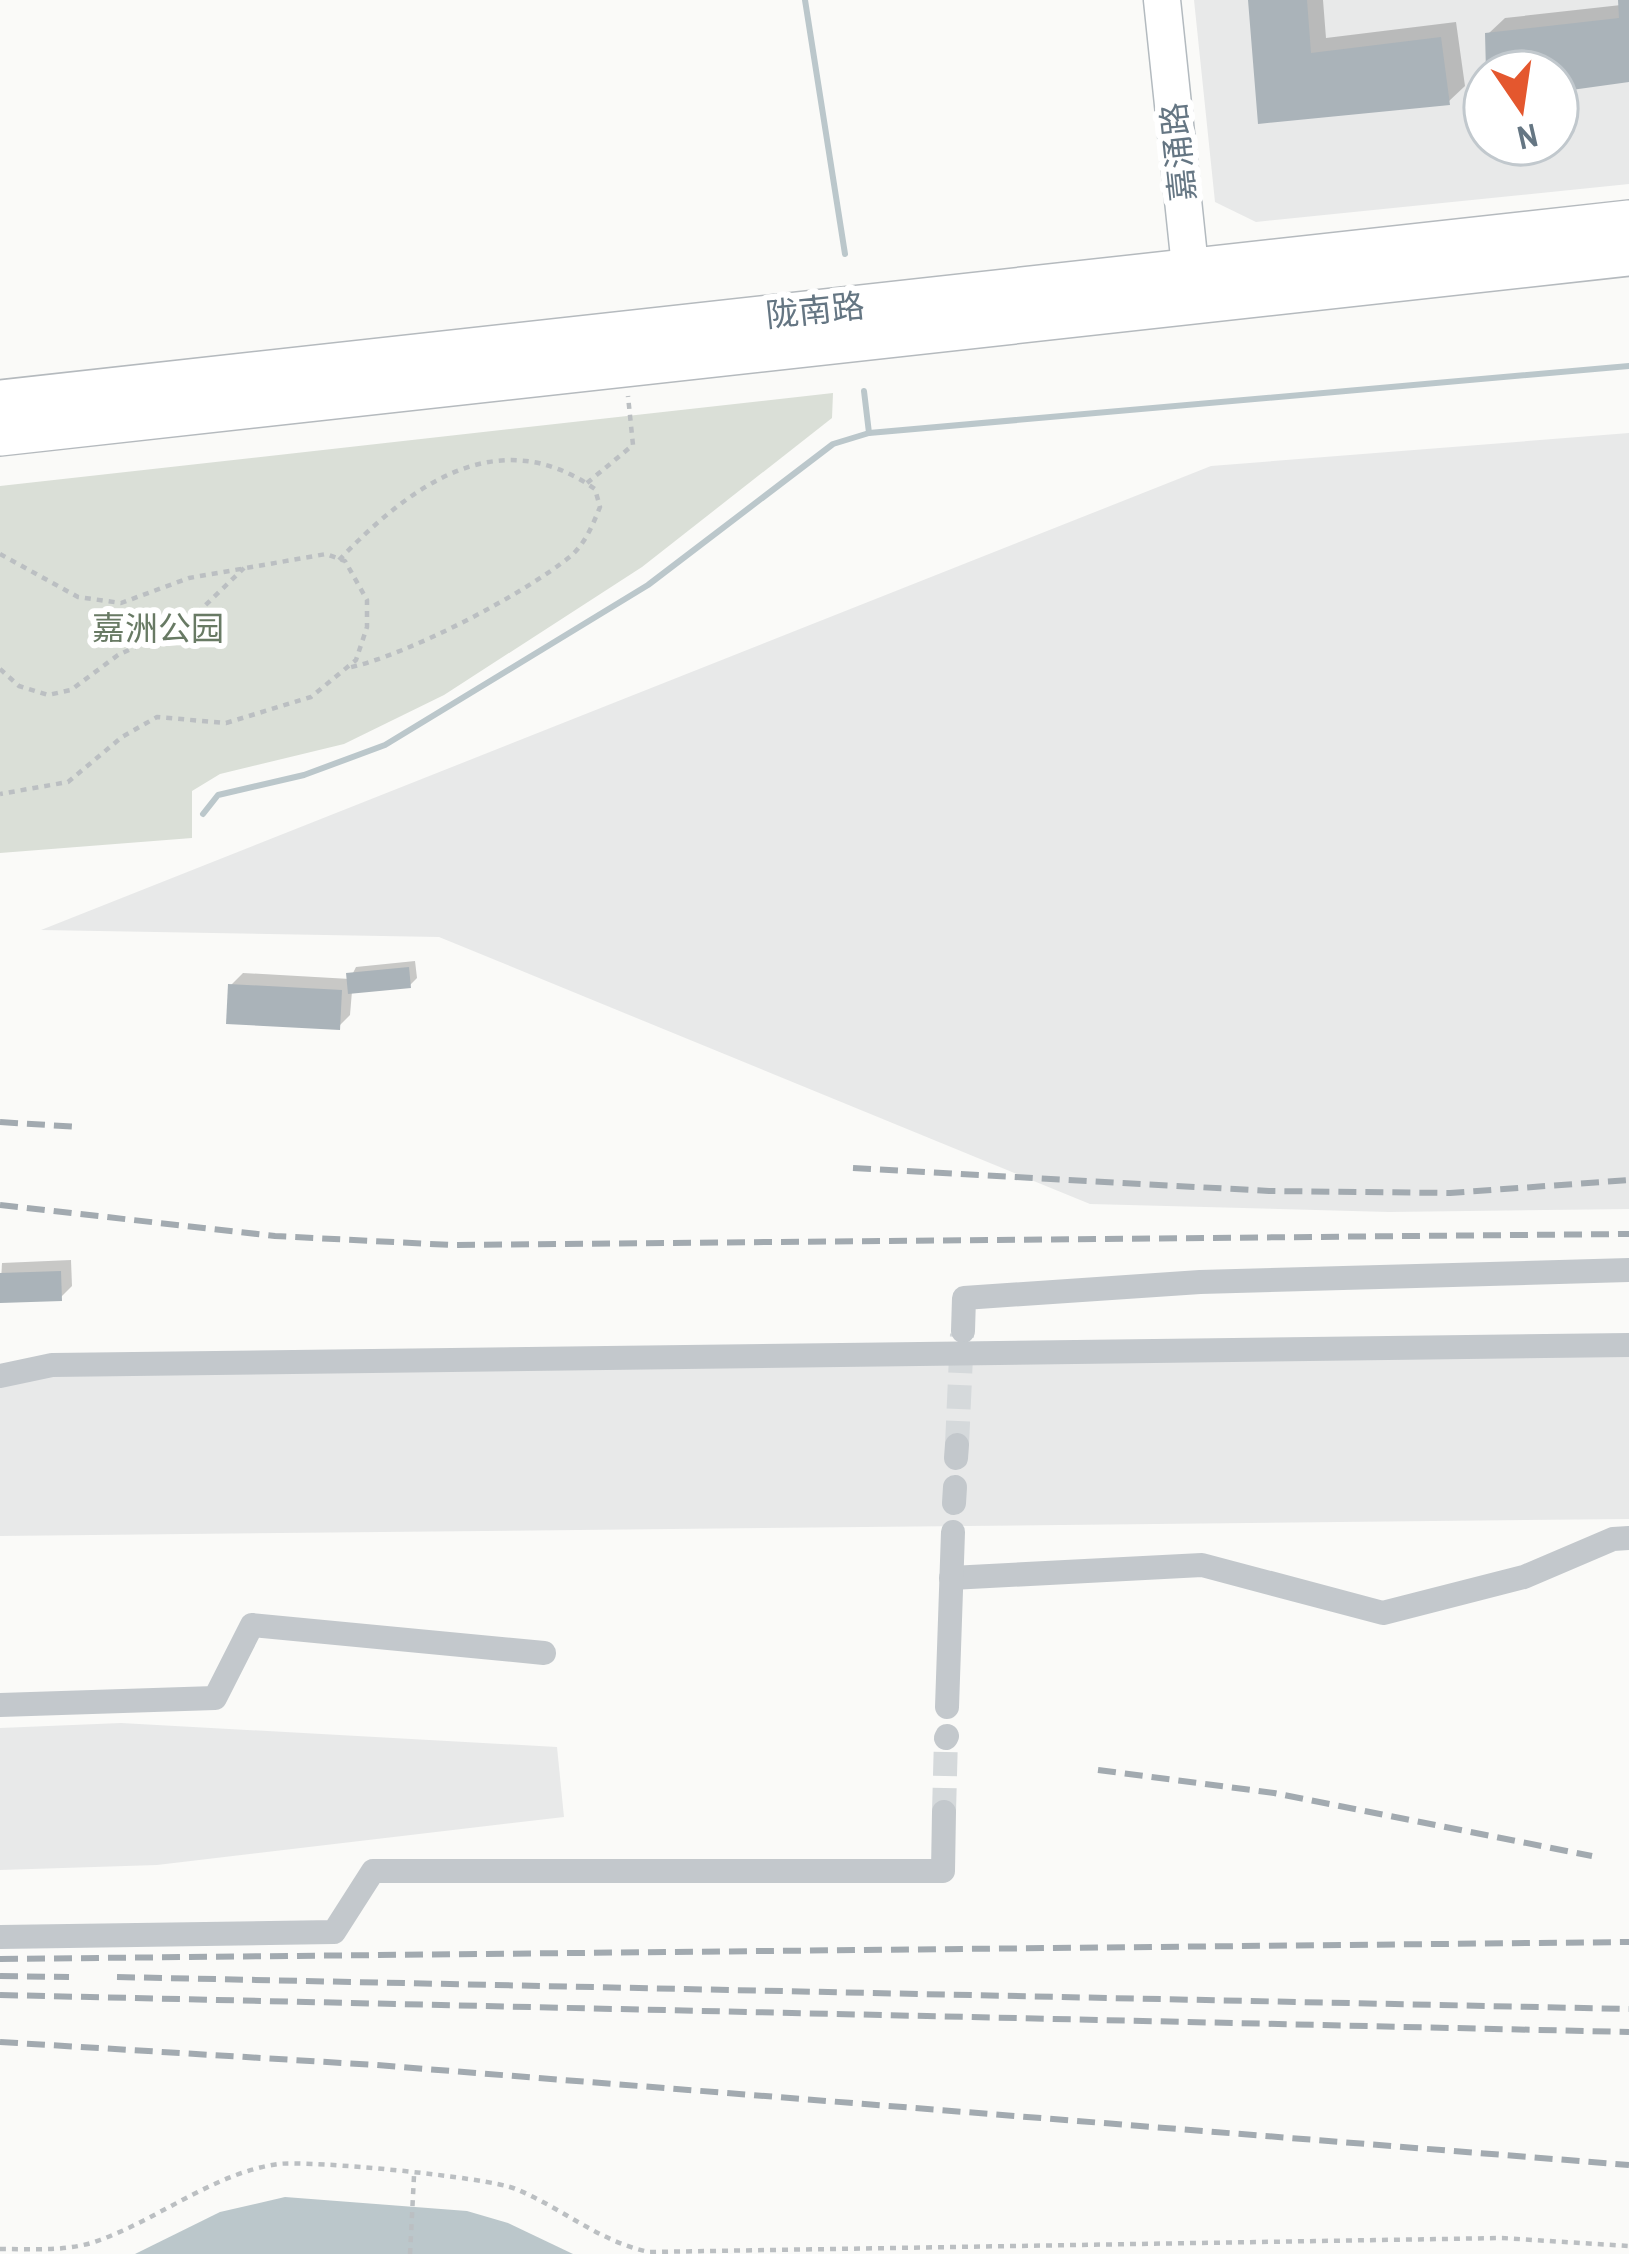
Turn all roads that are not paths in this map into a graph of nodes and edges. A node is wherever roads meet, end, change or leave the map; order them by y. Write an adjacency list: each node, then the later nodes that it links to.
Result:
1 (1162, 0): 4 (street, 嘉涌路)
2 (1629, 220): 4 (main road, 陇南路)
3 (1629, 256): 4 (main road, 陇南路)
4 (1192, 286): 5 (main road, 陇南路); 6 (main road, 陇南路)
5 (0, 400)
6 (0, 436)
7 (1629, 1270): 8 (street)
8 (962, 1331)
9 (1629, 1345): 10 (street)
10 (0, 1376)
11 (952, 1532): 13 (street)
12 (1629, 1538): 13 (street)
13 (951, 1578): 16 (street)
14 (544, 1653): 15 (street)
15 (0, 1705)
16 (947, 1707)
17 (944, 1812): 18 (street)
18 (0, 1937)

